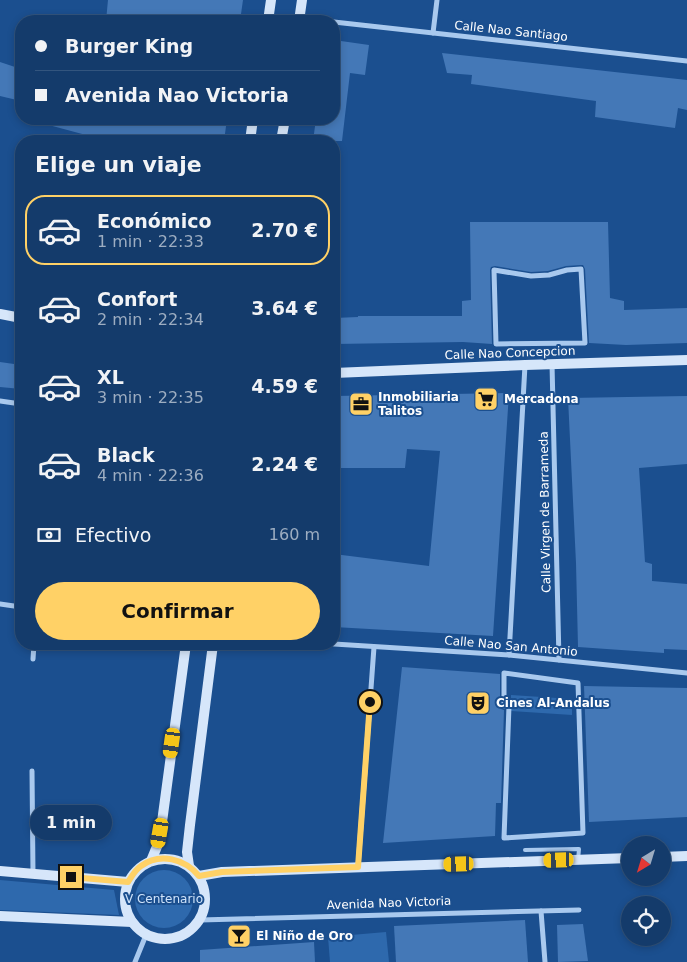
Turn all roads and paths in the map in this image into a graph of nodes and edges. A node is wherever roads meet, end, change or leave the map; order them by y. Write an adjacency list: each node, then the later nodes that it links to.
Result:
1 (271, 0): 4 (street)
2 (302, 0): 5 (street)
3 (437, 0): 7 (street)
4 (269, 15)
5 (300, 15)
6 (340, 23): 7 (street, Calle Nao Santiago)
7 (432, 33): 8 (street, Calle Nao Santiago)
8 (687, 61)
9 (0, 314): 10 (street)
10 (15, 317)
11 (585, 343): 11 (street)
12 (687, 360): 13 (street, Calle Nao Concepcion)
13 (552, 364): 14 (street, Calle Nao Concepcion); 27 (street, Calle Virgen de Barrameda)
14 (524, 365): 15 (street, Calle Nao Concepcion); 25 (street, Calle Virgen de Barrameda)
15 (340, 373)
16 (0, 401): 17 (street)
17 (15, 403)
18 (0, 604): 19 (street)
19 (15, 606)
20 (340, 644): 21 (street, Calle Nao San Antonio)
21 (374, 647): 25 (street, Calle Nao San Antonio); 38 (street)
22 (34, 650): 26 (street)
23 (185, 650): 36 (street)
24 (212, 650): 37 (street)
25 (509, 655): 27 (street, Calle Nao San Antonio)
26 (33, 659)
27 (559, 660): 28 (street, Calle Nao San Antonio)
28 (687, 672)
29 (32, 771): 40 (street)
30 (583, 832): 30 (street)
31 (525, 850): 35 (lane)
32 (687, 856): 33 (street)
33 (671, 857)
34 (621, 858): 35 (street)
35 (578, 860): 38 (street)
36 (151, 861): 37 (street); 42 (street)
37 (189, 866): 41 (street)
38 (358, 867): 41 (street)
39 (0, 871): 40 (street)
40 (33, 874): 42 (street)
41 (199, 876): 46 (street)
42 (128, 882): 47 (street)
43 (579, 910): 44 (street, Avenida Nao Victoria)
44 (541, 911): 46 (street, Avenida Nao Victoria); 50 (street)
45 (0, 916): 47 (street)
46 (200, 920): 48 (street)
47 (132, 922): 48 (street)
48 (146, 935): 49 (street)
49 (135, 962)
50 (545, 962)

